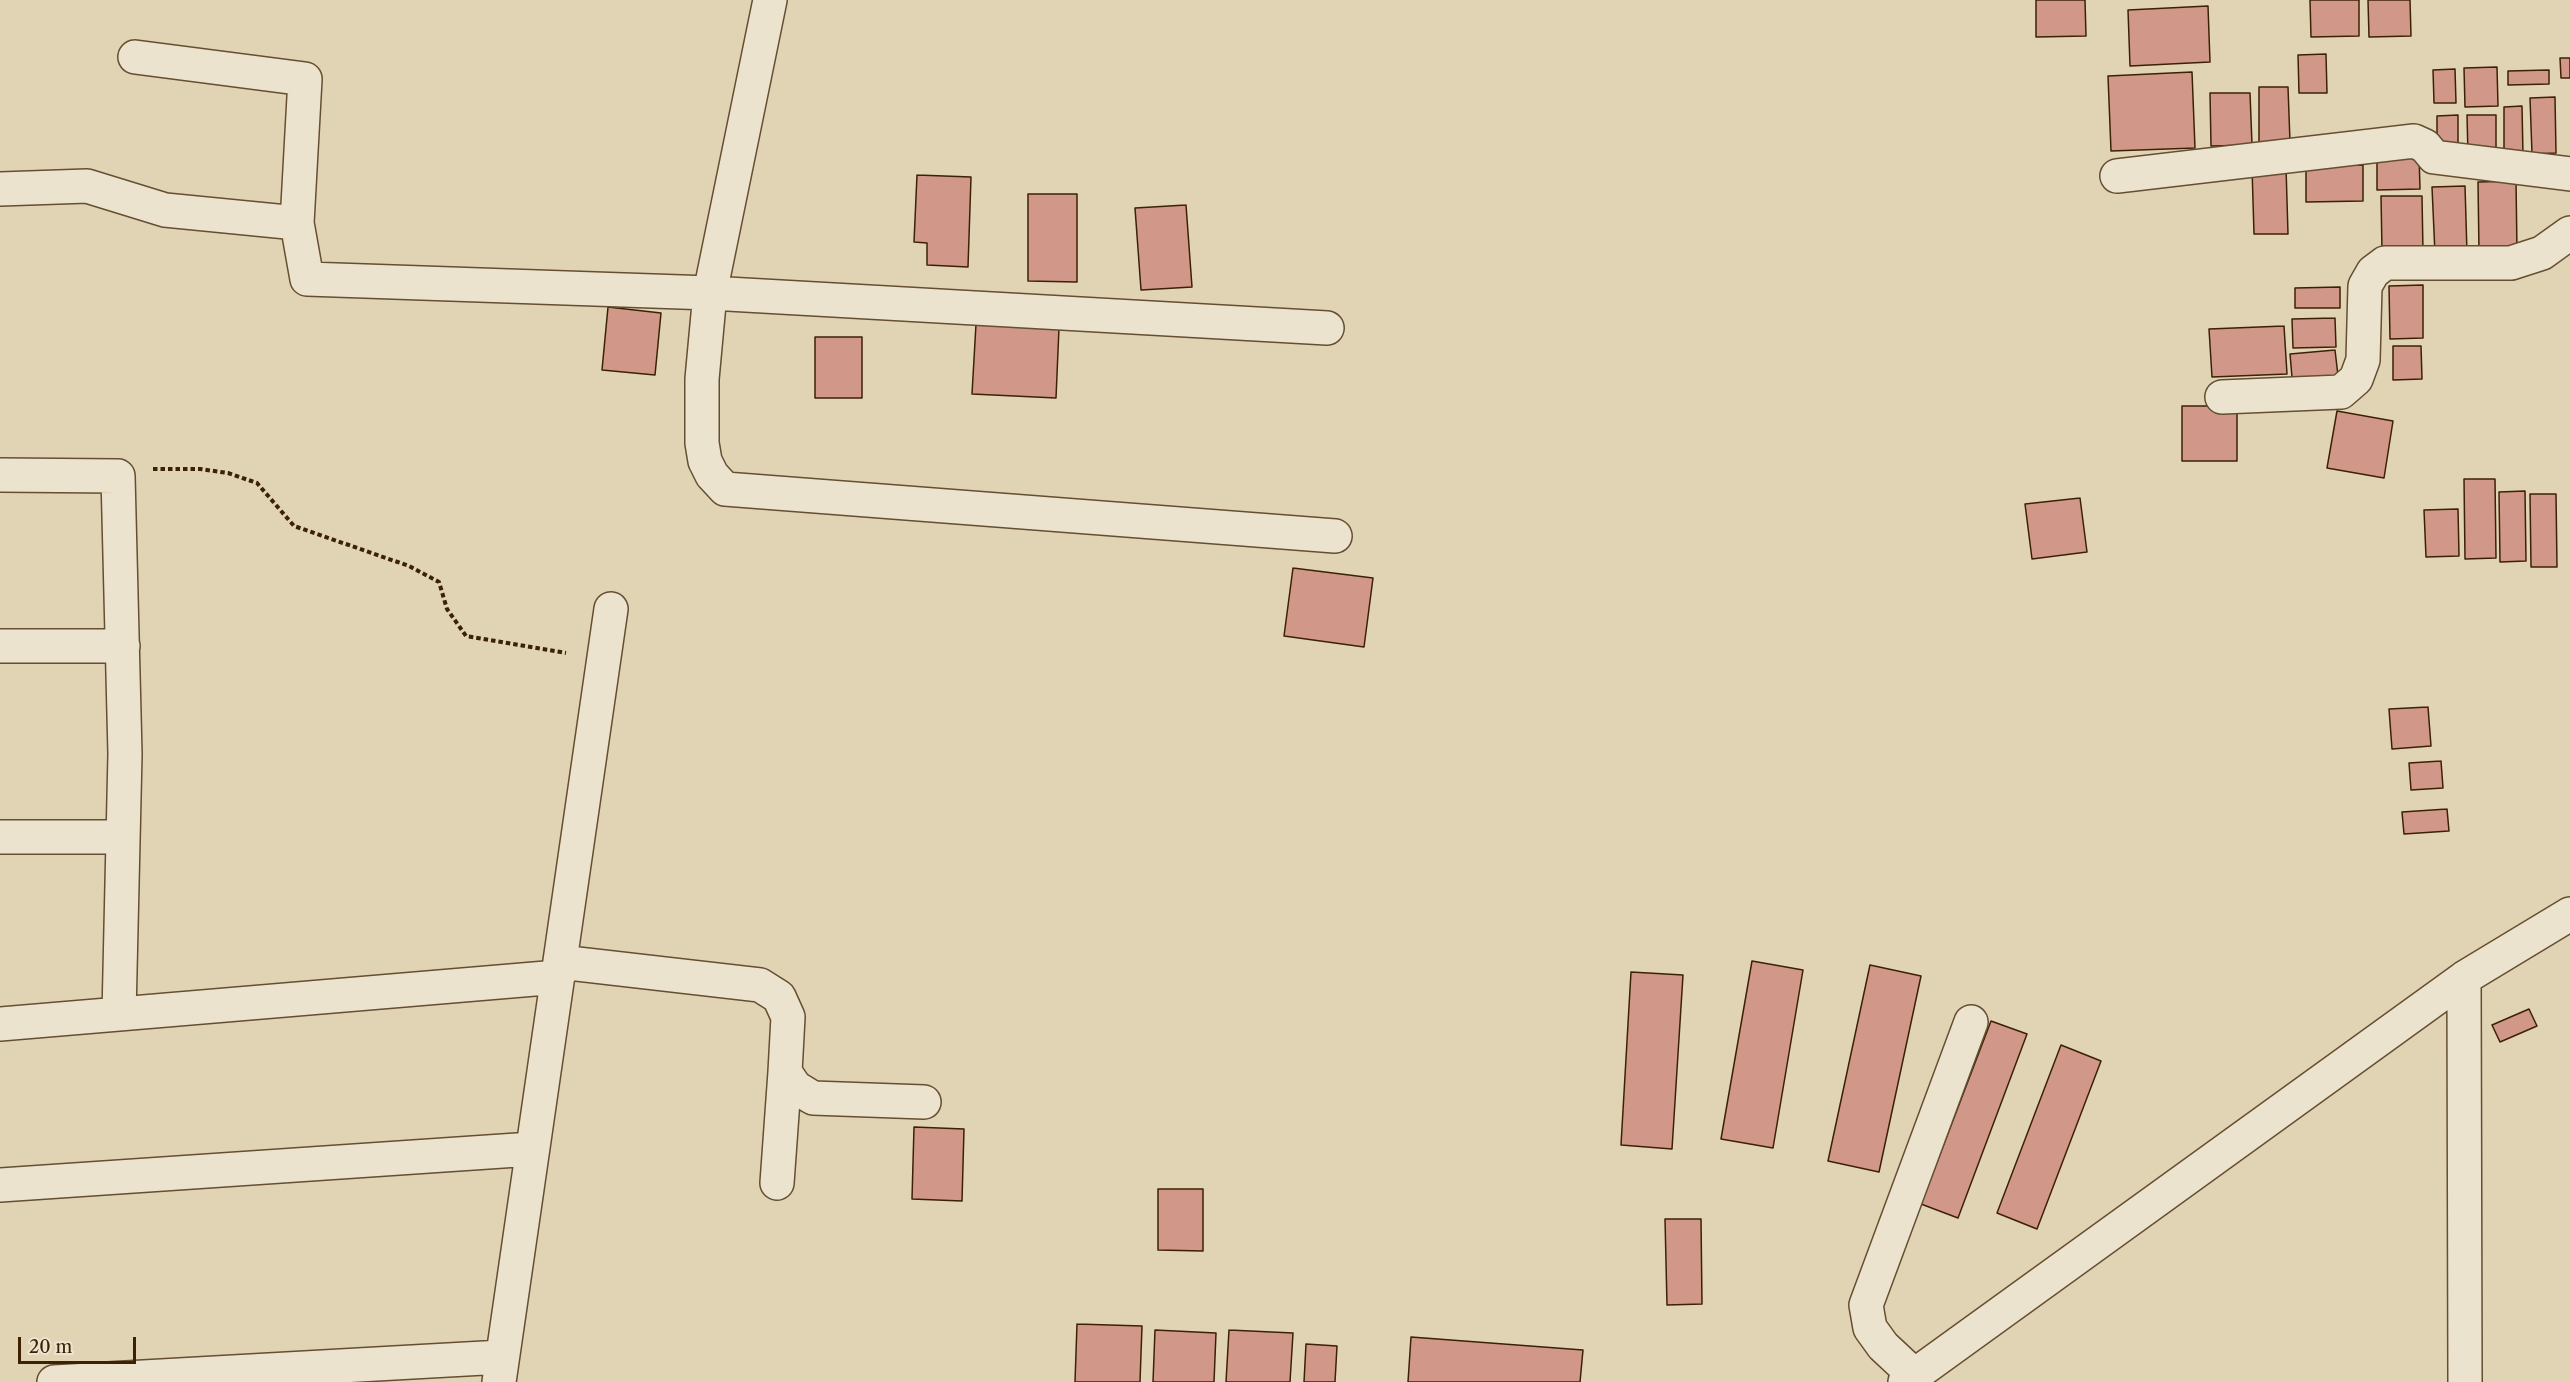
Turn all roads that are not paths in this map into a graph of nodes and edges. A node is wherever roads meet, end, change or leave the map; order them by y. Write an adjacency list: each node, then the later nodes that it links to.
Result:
1 (770, 0): 8 (street)
2 (135, 57): 6 (street)
3 (2570, 174): 4 (street)
4 (2117, 176)
5 (0, 189): 6 (street)
6 (297, 223): 8 (street)
7 (2570, 233): 10 (street)
8 (710, 293): 9 (street); 12 (street)
9 (1327, 328)
10 (2222, 397)
11 (0, 475): 15 (street)
12 (1335, 536)
13 (612, 609): 19 (street)
14 (0, 646): 15 (street)
15 (123, 646): 17 (street)
16 (0, 837): 17 (street)
17 (123, 837): 21 (street)
18 (2570, 914): 20 (street)
19 (559, 970): 21 (street); 24 (street); 26 (street)
20 (2464, 978): 30 (street); 32 (street)
21 (119, 1014): 23 (street)
22 (1971, 1022): 30 (street)
23 (0, 1024)
24 (785, 1072): 25 (street); 27 (street)
25 (924, 1102)
26 (532, 1149): 28 (street); 29 (street)
27 (777, 1183)
28 (0, 1185)
29 (500, 1370): 31 (street)
30 (1909, 1379)
31 (54, 1382)
32 (2465, 1382)

